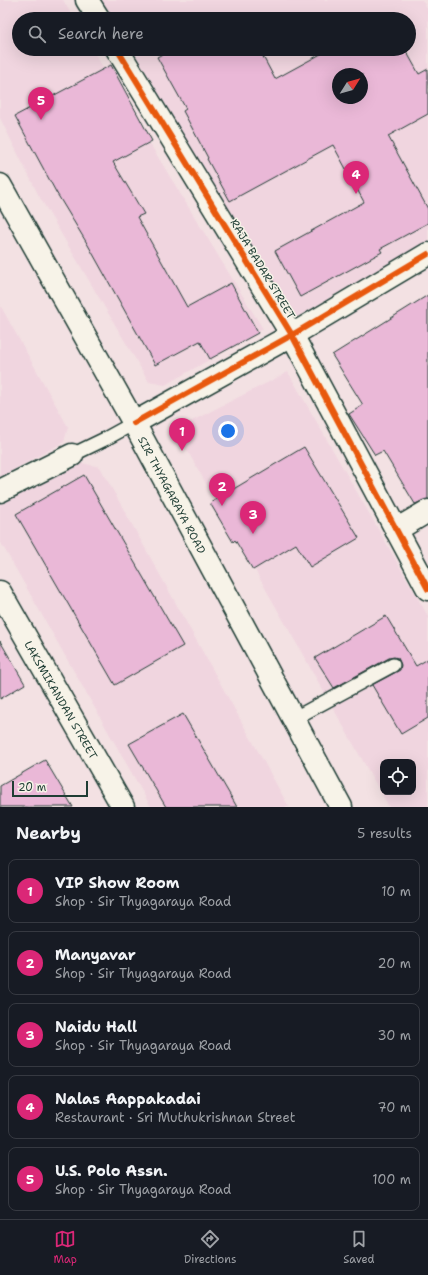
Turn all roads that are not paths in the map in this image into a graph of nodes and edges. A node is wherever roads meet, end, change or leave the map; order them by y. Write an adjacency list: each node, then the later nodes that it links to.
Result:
1 (87, 0): 2 (street)
2 (95, 12)
3 (121, 56): 6 (street, RAJA BADAR STREET)
4 (0, 185): 7 (street, SIR THYAGARAYA ROAD)
5 (428, 254): 6 (street)
6 (292, 335): 7 (street); 11 (street, RAJA BADAR STREET)
7 (134, 423): 8 (lane); 15 (street, SIR THYAGARAYA ROAD)
8 (72, 455): 9 (street)
9 (0, 491)
10 (428, 511): 11 (street)
11 (396, 530): 12 (street, RAJA BADAR STREET)
12 (428, 589)
13 (0, 592): 16 (street, LAKSMIKANDAN STREET)
14 (393, 665): 15 (lane)
15 (293, 719): 17 (street, SIR THYAGARAYA ROAD)
16 (123, 807)
17 (341, 807)

